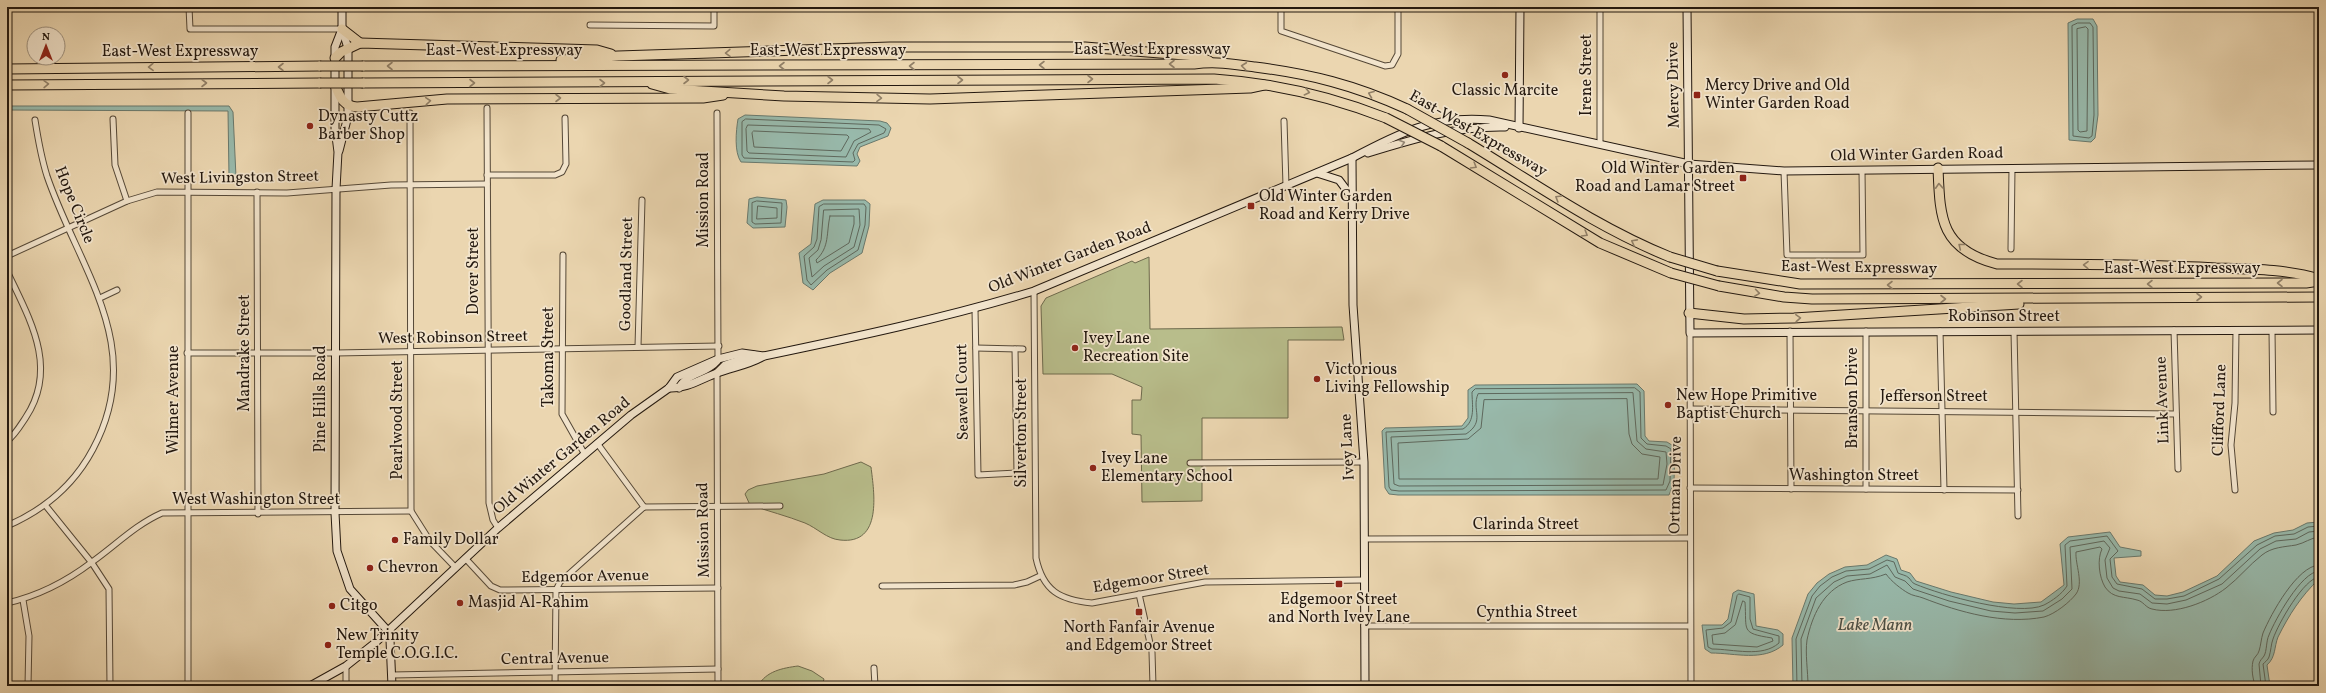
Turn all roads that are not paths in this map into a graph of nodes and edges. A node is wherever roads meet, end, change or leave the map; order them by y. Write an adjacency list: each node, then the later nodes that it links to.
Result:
1 (190, 7): 10 (street)
2 (342, 7): 10 (main road, Pine Hills Road)
3 (714, 7): 9 (street)
4 (1281, 7): 5 (street)
5 (1398, 7)
6 (1520, 7): 32 (main road)
7 (1600, 7): 33 (street, Irene Street)
8 (1687, 7): 36 (main road, Mercy Drive)
9 (590, 25)
10 (342, 29): 11 (highway); 12 (main road, Pine Hills Road); 14 (main road, Pine Hills Road)
11 (360, 43): 12 (highway); 13 (highway)
12 (348, 48): 14 (highway); 23 (main road, Pine Hills Road)
13 (618, 56): 15 (highway, one-way to 13); 16 (highway)
14 (335, 58): 21 (main road, Pine Hills Road)
15 (1210, 61): 16 (highway, East-West Expressway, one-way to 16); 58 (highway, East-West Expressway, one-way to 15, bridge)
16 (533, 65): 17 (highway, East-West Expressway, one-way to 17, bridge)
17 (7, 69)
18 (647, 83): 19 (highway, East-West Expressway, one-way to 19); 20 (highway, East-West Expressway, one-way to 18, bridge); 22 (highway)
19 (1269, 84): 22 (highway, one-way to 19); 61 (highway, East-West Expressway, one-way to 61, bridge)
20 (7, 85)
21 (335, 85): 23 (highway); 34 (main road, Pine Hills Road)
22 (738, 94): 23 (highway, one-way to 22)
23 (348, 106): 34 (main road, Pine Hills Road)
24 (487, 108): 43 (street, Dover Street)
25 (188, 113): 48 (street, Wilmer Avenue)
26 (410, 113): 44 (street, Pearlwood Street)
27 (717, 113): 75 (street, Mission Road)
28 (565, 118): 43 (street)
29 (113, 119): 52 (street)
30 (35, 120): 53 (street, Hope Circle)
31 (1284, 121): 46 (street)
32 (1519, 128): 33 (main road, Old Winter Garden Road); 35 (main road, Old Winter Garden Road, one-way to 32); 35 (main road, Old Winter Garden Road)
33 (1600, 144): 36 (main road, Old Winter Garden Road)
34 (338, 152): 47 (main road, Pine Hills Road)
35 (1352, 158): 42 (main road, Old Winter Garden Road); 50 (main road, Ivey Lane)
36 (1689, 164): 41 (main road, Old Winter Garden Road); 65 (main road, Ortman Drive)
37 (2319, 165): 39 (main road, Old Winter Garden Road)
38 (1938, 168): 39 (main road, Old Winter Garden Road); 40 (main road, Old Winter Garden Road); 58 (highway, one-way to 38)
39 (2012, 168): 54 (street)
40 (1862, 170): 41 (main road, Old Winter Garden Road); 41 (street)
41 (1784, 171)
42 (1317, 173): 46 (main road, Old Winter Garden Road); 50 (main road)
43 (487, 175): 45 (street, Dover Street)
44 (411, 184): 45 (street, West Livingston Street); 47 (street, West Livingston Street); 82 (street, Pearlwood Street)
45 (487, 184): 81 (street, Dover Street)
46 (1286, 186): 60 (main road, Old Winter Garden Road)
47 (336, 189): 49 (street, West Livingston Street); 85 (main road, Pine Hills Road)
48 (188, 192): 49 (street, West Livingston Street); 52 (street, West Livingston Street); 84 (street, Wilmer Avenue)
49 (257, 192): 83 (street, Mandrake Street)
50 (1352, 198): 101 (main road, Ivey Lane)
51 (642, 200): 76 (street, Goodland Street)
52 (127, 201): 53 (street, West Livingston Street)
53 (69, 229): 56 (street, West Livingston Street); 63 (street, Hope Circle)
54 (2011, 249)
55 (563, 255): 78 (street, Takoma Street)
56 (7, 256)
57 (7, 271): 98 (street)
58 (2319, 280)
59 (117, 290): 63 (street)
60 (1034, 291): 64 (main road, Old Winter Garden Road); 126 (street, Silverton Street)
61 (2183, 297): 62 (highway, East-West Expressway, one-way to 62); 65 (highway, one-way to 61)
62 (2319, 297)
63 (100, 298): 110 (street, Hope Circle)
64 (975, 309): 77 (street, Seawell Court); 86 (main road, Old Winter Garden Road)
65 (1689, 314): 74 (main road, Ortman Drive)
66 (2014, 330): 67 (main road, Robinson Street); 73 (main road, Robinson Street); 95 (street)
67 (2174, 330): 68 (main road, Robinson Street); 97 (street, Link Avenue)
68 (2236, 330): 69 (main road, Robinson Street); 109 (street, Clifford Lane)
69 (2272, 330): 70 (main road, Robinson Street); 96 (street)
70 (2319, 330)
71 (1790, 331): 72 (main road, Robinson Street); 74 (main road, Robinson Street); 92 (street)
72 (1866, 331): 73 (main road, Robinson Street); 93 (street, Branson Drive)
73 (1940, 331): 94 (street)
74 (1690, 333): 91 (street, Ortman Drive)
75 (719, 346): 76 (street, West Robinson Street); 87 (street, Mission Road)
76 (638, 348): 78 (street, West Robinson Street)
77 (976, 348): 79 (street); 79 (street, Seawell Court)
78 (561, 349): 81 (street, West Robinson Street); 100 (street, Takoma Street)
79 (1016, 349): 80 (street)
80 (1023, 349)
81 (487, 350): 82 (street, West Robinson Street); 120 (street, Dover Street)
82 (411, 351): 85 (street, West Robinson Street); 114 (street, Pearlwood Street)
83 (259, 352): 84 (street, West Robinson Street); 85 (street, West Robinson Street); 117 (street, Mandrake Street)
84 (187, 353): 116 (street, Wilmer Avenue)
85 (336, 353): 115 (main road, Pine Hills Road)
86 (761, 355): 87 (main road, Old Winter Garden Road); 88 (main road, Old Winter Garden Road)
87 (718, 359): 89 (main road, Old Winter Garden Road); 90 (main road)
88 (717, 373): 90 (main road, Old Winter Garden Road); 113 (street, Mission Road)
89 (669, 388): 90 (main road, Old Winter Garden Road); 99 (main road, Old Winter Garden Road)
90 (679, 388)
91 (1691, 409): 92 (street, Jefferson Street); 104 (street, Ortman Drive)
92 (1791, 409): 93 (street, Jefferson Street); 105 (street)
93 (1866, 410): 94 (street, Jefferson Street); 106 (street, Branson Drive)
94 (1942, 410): 95 (street, Jefferson Street); 107 (street)
95 (2016, 411): 97 (street, Jefferson Street); 108 (street)
96 (2273, 412)
97 (2176, 414): 103 (street, Link Avenue)
98 (7, 441)
99 (597, 443): 100 (main road, Old Winter Garden Road); 112 (street)
100 (584, 453): 120 (main road, Old Winter Garden Road)
101 (1364, 462): 102 (street); 121 (main road, Ivey Lane)
102 (1190, 463)
103 (2178, 470)
104 (1690, 488): 105 (street, Washington Street); 122 (street, Ortman Drive)
105 (1791, 489): 106 (street, Washington Street)
106 (1866, 489): 107 (street, Washington Street)
107 (1944, 490): 108 (street, Washington Street)
108 (2018, 490): 118 (street)
109 (2235, 490)
110 (46, 506): 119 (street, Hope Circle); 124 (street)
111 (780, 506): 113 (street)
112 (644, 507): 113 (street); 130 (street)
113 (716, 507): 129 (street, Mission Road)
114 (411, 511): 115 (street, West Washington Street); 125 (street)
115 (335, 512): 117 (street, West Washington Street); 136 (main road, Pine Hills Road)
116 (187, 513): 117 (street, West Washington Street); 124 (street, West Washington Street); 144 (street, Wilmer Avenue)
117 (258, 514)
118 (2018, 516)
119 (7, 526)
120 (498, 528): 123 (main road, Old Winter Garden Road)
121 (1364, 538): 122 (street, Clarinda Street); 127 (main road, Ivey Lane)
122 (1689, 538): 135 (street, Ortman Drive)
123 (465, 558): 125 (main road, Old Winter Garden Road); 130 (street, Edgemoor Avenue)
124 (92, 563): 132 (street, West Washington Street); 143 (street)
125 (455, 567): 136 (main road, Old Winter Garden Road)
126 (1040, 576): 128 (street); 131 (street, Edgemoor Street)
127 (1364, 580): 131 (street, Edgemoor Street); 134 (main road, Ivey Lane)
128 (882, 586)
129 (718, 588): 130 (street, Edgemoor Avenue); 139 (street, Mission Road)
130 (556, 590): 140 (street)
131 (1139, 594): 151 (street)
132 (22, 600): 133 (street, West Washington Street); 142 (street)
133 (7, 603)
134 (1364, 626): 135 (street, Cynthia Street); 152 (main road, Ivey Lane)
135 (1690, 626): 153 (street, Ortman Drive)
136 (387, 630): 137 (main road, Old Winter Garden Road); 141 (main road)
137 (346, 666): 145 (main road, Old Winter Garden Road); 146 (street)
138 (874, 668): 150 (street)
139 (718, 669): 140 (street, Central Avenue); 149 (street, Mission Road)
140 (555, 671): 141 (street, Central Avenue); 148 (street)
141 (392, 675): 147 (main road)
142 (28, 686)
143 (110, 686)
144 (188, 686)
145 (310, 686)
146 (346, 686)
147 (392, 686)
148 (555, 686)
149 (718, 686)
150 (874, 686)
151 (1153, 686)
152 (1365, 686)
153 (1691, 686)

